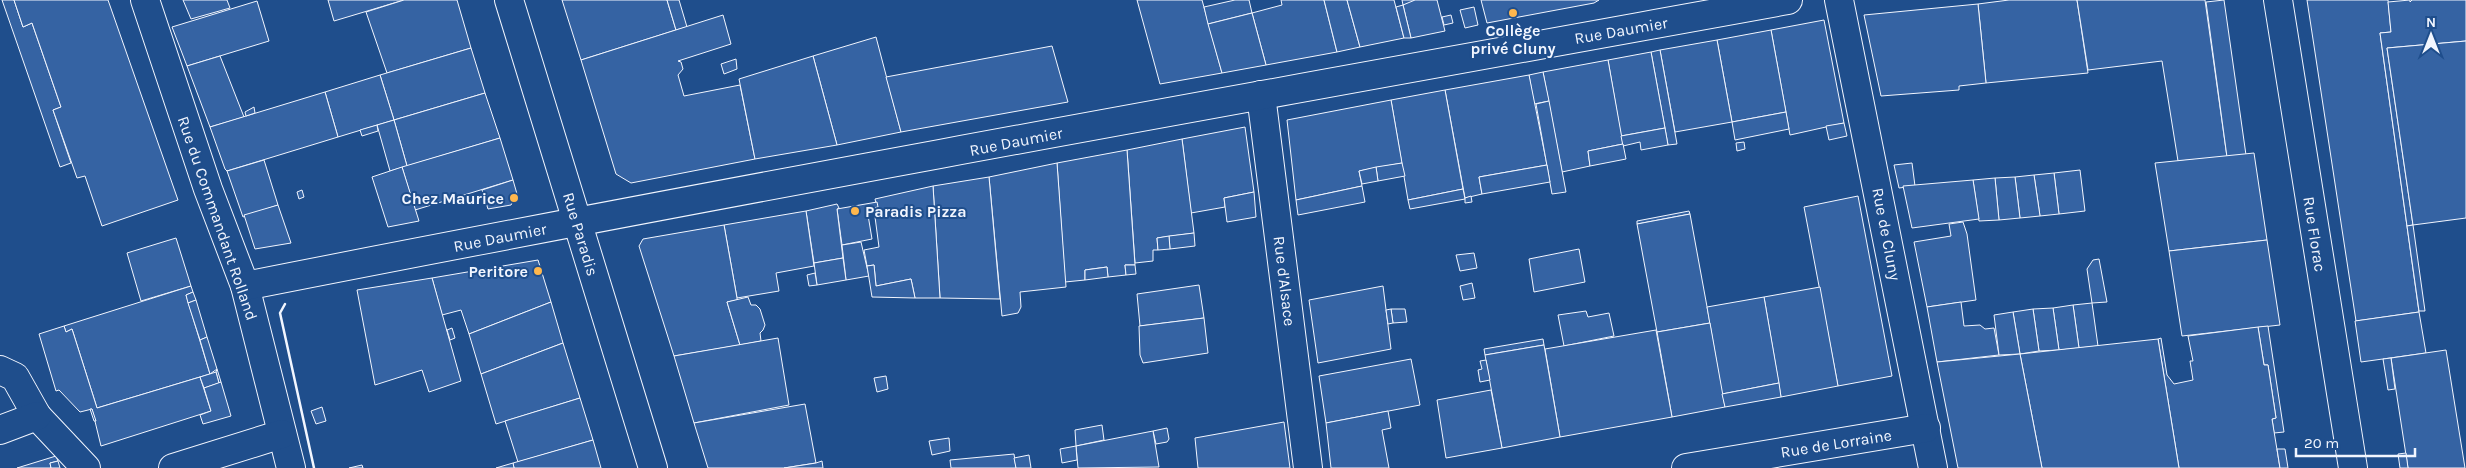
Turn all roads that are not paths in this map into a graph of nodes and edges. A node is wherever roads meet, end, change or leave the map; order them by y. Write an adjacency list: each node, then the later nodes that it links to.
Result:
1 (144, 0): 8 (street, Rue du Commandant Rolland)
2 (509, 0): 7 (street, Rue Paradis)
3 (1788, 0): 6 (street, Rue Daumier)
4 (1839, 0): 11 (street, Rue de Cluny)
5 (2278, 0): 21 (street, Rue Florac)
6 (1261, 95): 7 (street, Rue Daumier); 18 (street, Rue d'Alsace)
7 (578, 222): 8 (street, Rue Daumier); 17 (street, Rue Paradis)
8 (245, 286): 13 (street, Rue du Commandant Rolland)
9 (0, 370): 10 (street)
10 (37, 416): 12 (street); 14 (street)
11 (1926, 428): 19 (street, Rue de Lorraine); 20 (street, Rue de Cluny)
12 (0, 430)
13 (282, 434): 15 (street); 16 (street, Rue du Commandant Rolland)
14 (86, 468)
15 (173, 468)
16 (291, 468)
17 (653, 468)
18 (1308, 468)
19 (1686, 468)
20 (1933, 468)
21 (2353, 468)

